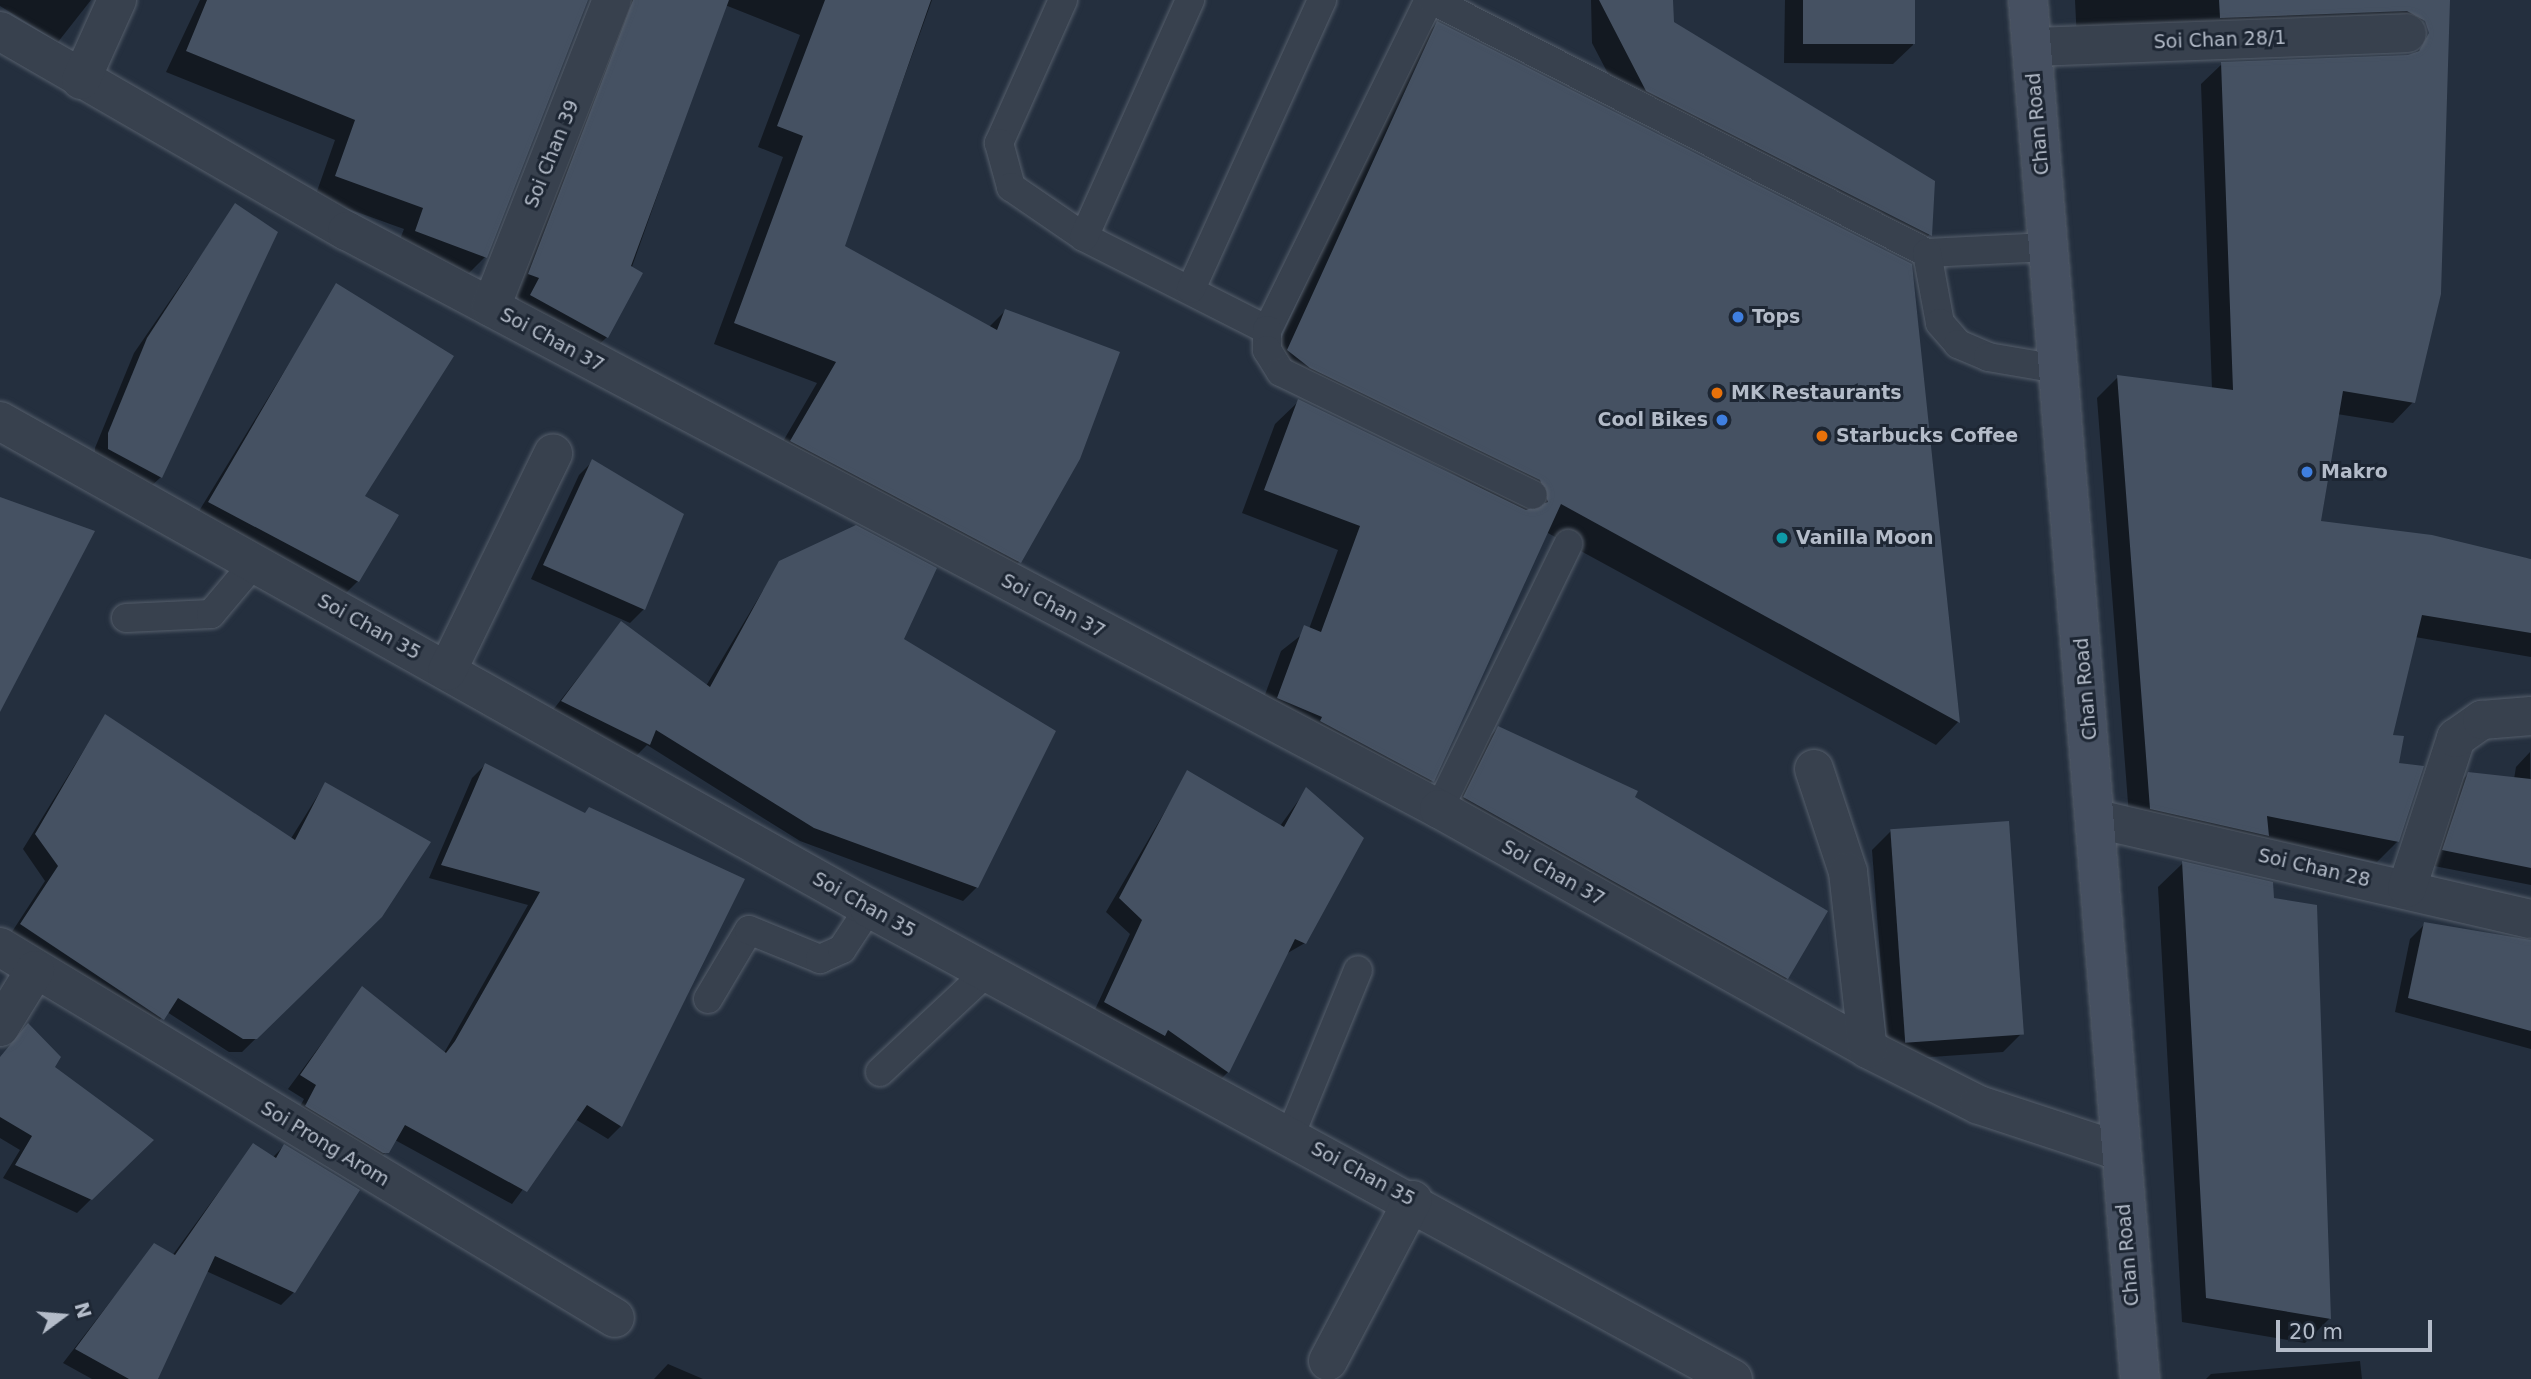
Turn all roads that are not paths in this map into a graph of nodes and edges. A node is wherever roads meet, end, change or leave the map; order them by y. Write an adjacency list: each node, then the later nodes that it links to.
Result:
1 (117, 0): 11 (street)
2 (612, 0): 16 (street, Soi Chan 39)
3 (1063, 0): 12 (lane)
4 (1190, 0): 12 (lane)
5 (1322, 0): 15 (lane)
6 (1430, 0): 14 (lane); 17 (lane)
7 (2028, 0): 10 (main road, Chan Road)
8 (0, 31): 11 (street, Soi Chan 37)
9 (2407, 33): 10 (street, Soi Chan 28/1)
10 (2032, 47): 13 (main road, Chan Road)
11 (81, 80): 16 (street, Soi Chan 37)
12 (1084, 237): 15 (lane)
13 (2048, 247): 14 (lane); 18 (main road, Chan Road)
14 (1927, 253): 18 (lane)
15 (1191, 289): 17 (lane)
16 (491, 307): 28 (street, Soi Chan 37)
17 (1267, 330): 21 (lane)
18 (2058, 369): 29 (main road, Chan Road)
19 (0, 421): 23 (street, Soi Chan 35)
20 (553, 454): 25 (street)
21 (1533, 495)
22 (1568, 544): 28 (lane)
23 (255, 562): 24 (lane); 25 (street, Soi Chan 35)
24 (126, 618)
25 (447, 671): 31 (street, Soi Chan 35)
26 (2531, 716): 30 (street)
27 (1814, 769): 39 (street)
28 (1439, 810): 39 (street, Soi Chan 37)
29 (2097, 819): 30 (street, Soi Chan 28); 42 (main road, Chan Road)
30 (2407, 888): 32 (street, Soi Chan 28)
31 (869, 908): 36 (street, Soi Chan 35); 37 (lane)
32 (2531, 919)
33 (0, 947): 34 (street, Soi Prong Arom)
34 (35, 970): 38 (street); 44 (street, Soi Prong Arom)
35 (1358, 970): 41 (lane)
36 (987, 972): 40 (lane); 41 (street, Soi Chan 35)
37 (708, 999)
38 (0, 1027)
39 (1868, 1049): 42 (street, Soi Chan 37)
40 (880, 1072)
41 (1290, 1136): 43 (street, Soi Chan 35)
42 (2119, 1151): 47 (main road, Chan Road)
43 (1413, 1200): 45 (street); 46 (street, Soi Chan 35)
44 (615, 1318)
45 (1328, 1361)
46 (1713, 1374)
47 (2140, 1379)

